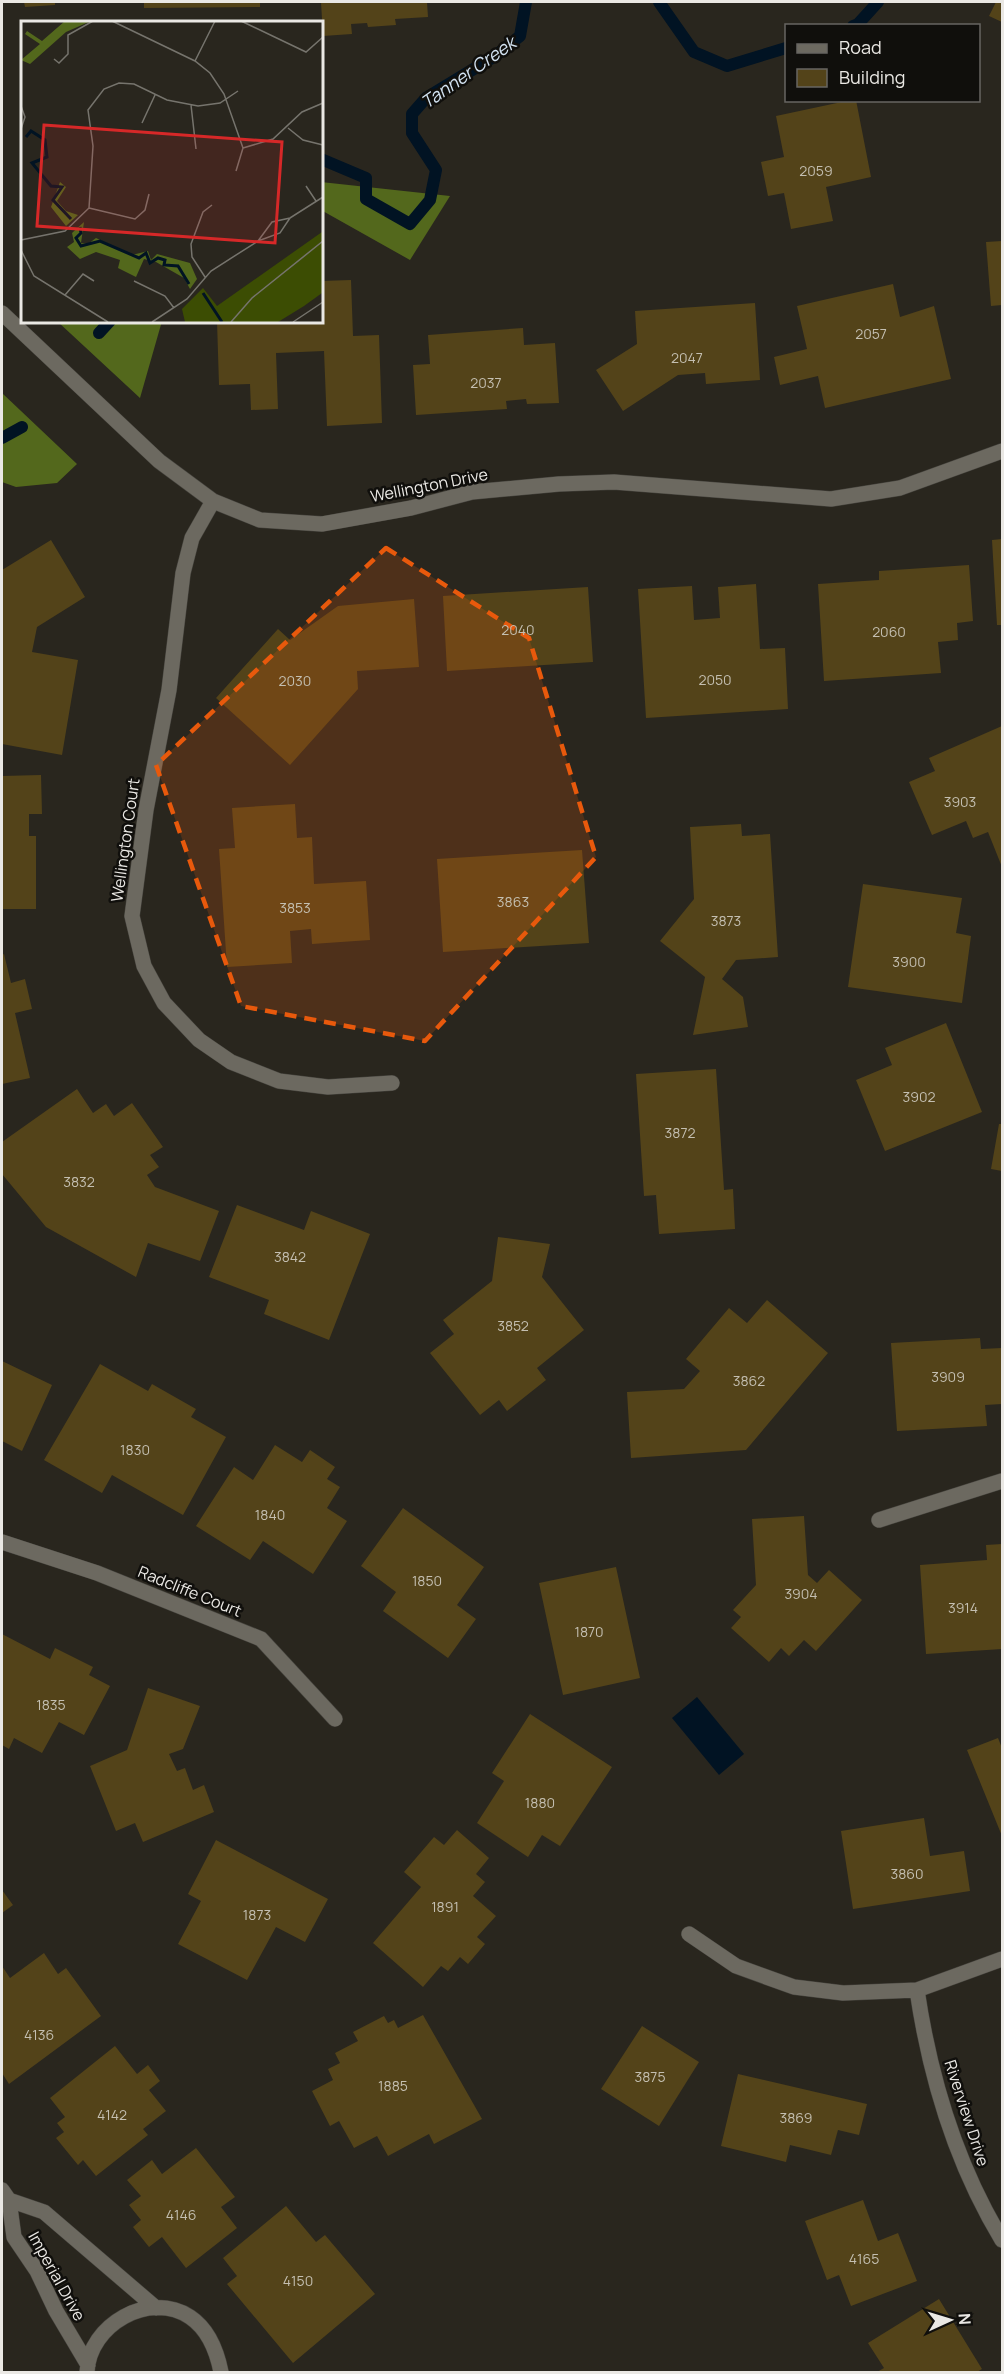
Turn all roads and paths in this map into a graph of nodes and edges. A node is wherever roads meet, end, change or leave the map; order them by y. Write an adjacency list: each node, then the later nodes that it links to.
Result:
1 (2, 314): 3 (street, Wellington Drive)
2 (1002, 451): 3 (street, Wellington Drive)
3 (213, 501): 4 (street, Wellington Court)
4 (392, 1083)
5 (1002, 1481): 6 (street)
6 (879, 1520)
7 (2, 1542): 8 (street, Radcliffe Court)
8 (335, 1719)
9 (688, 1934): 11 (street)
10 (1002, 1959): 11 (street)
11 (917, 1990): 13 (street, Riverview Drive)
12 (5, 2195): 14 (street, Imperial Drive); 15 (street, Imperial Drive)
13 (1002, 2240)
14 (156, 2308): 15 (street, Imperial Drive); 16 (street, Imperial Drive)
15 (87, 2369)
16 (221, 2373)

